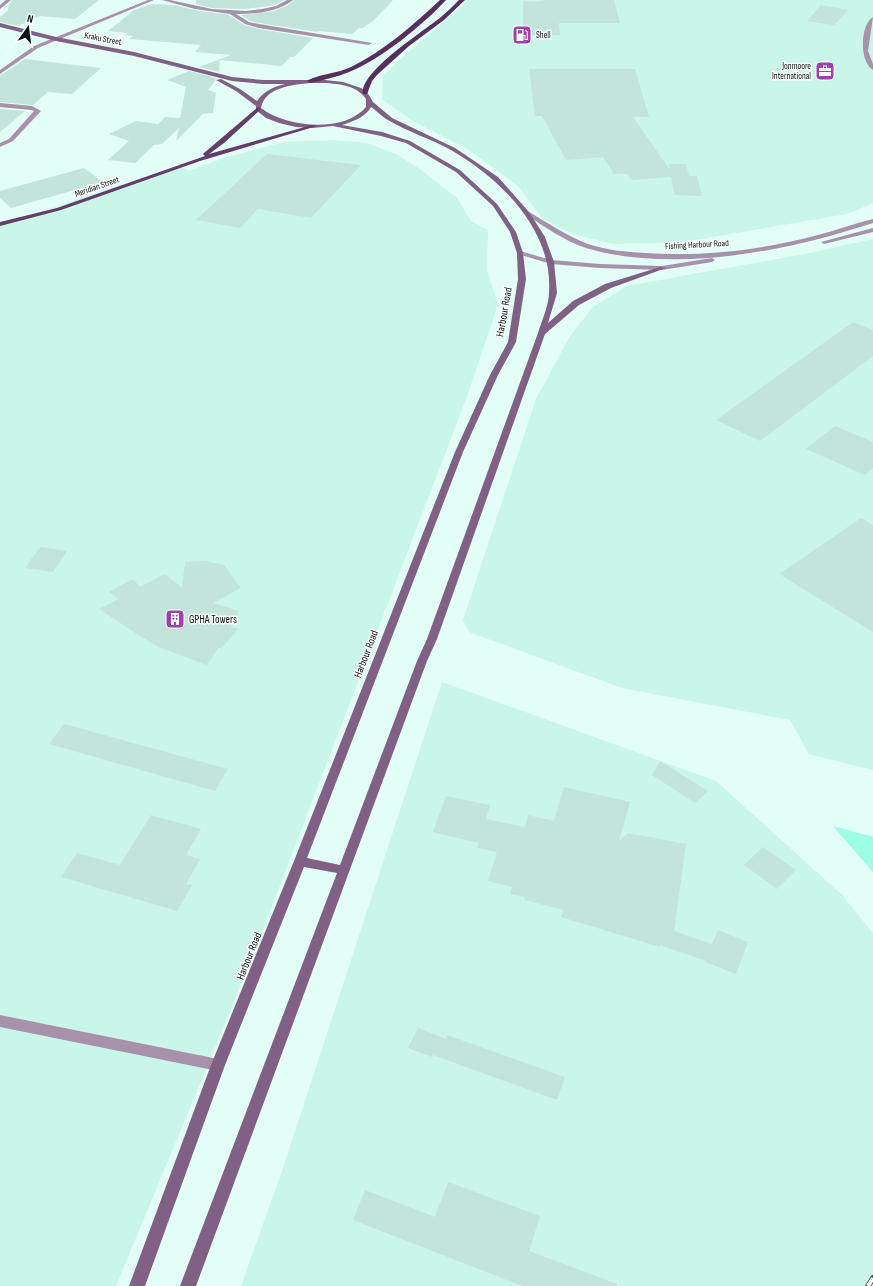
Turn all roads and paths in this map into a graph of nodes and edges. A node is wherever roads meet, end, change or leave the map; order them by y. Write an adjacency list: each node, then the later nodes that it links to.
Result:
1 (9, 0): 7 (street)
2 (152, 0): 11 (street)
3 (164, 0): 8 (street)
4 (291, 0): 8 (street)
5 (443, 0): 16 (highway)
6 (462, 0): 18 (highway)
7 (0, 8)
8 (232, 13): 12 (street)
9 (873, 19): 13 (street)
10 (0, 25): 11 (main road, Kraku Street)
11 (56, 39): 14 (street); 15 (main road, Kraku Street)
12 (369, 43)
13 (873, 68)
14 (0, 72)
15 (201, 72): 17 (main road, Kraku Street); 21 (main road, Kraku Street)
16 (310, 81): 17 (main road); 18 (main road)
17 (301, 82): 21 (main road)
18 (365, 93): 19 (main road)
19 (370, 103): 22 (main road); 26 (main road)
20 (0, 105): 24 (street)
21 (258, 107): 23 (main road, Kraku Street); 25 (main road, Meridian Street)
22 (334, 125): 23 (main road, Kraku Street); 30 (main road, Harbour Road)
23 (314, 126): 25 (main road, Meridian Street)
24 (0, 145)
25 (198, 160): 28 (main road, Meridian Street)
26 (527, 213): 27 (street, Fishing Harbour Road); 31 (main road)
27 (873, 221)
28 (0, 224)
29 (873, 230): 32 (street, Fishing Harbour Road)
30 (520, 253): 31 (street, Fishing Harbour Road); 34 (main road, Harbour Road)
31 (551, 262): 32 (street, Fishing Harbour Road); 33 (main road)
32 (662, 268): 33 (main road)
33 (542, 333): 35 (main road)
34 (300, 861): 35 (main road); 37 (main road, Harbour Road)
35 (343, 870): 39 (main road)
36 (0, 1021): 37 (street)
37 (218, 1065): 38 (main road, Harbour Road)
38 (137, 1286)
39 (188, 1286)

